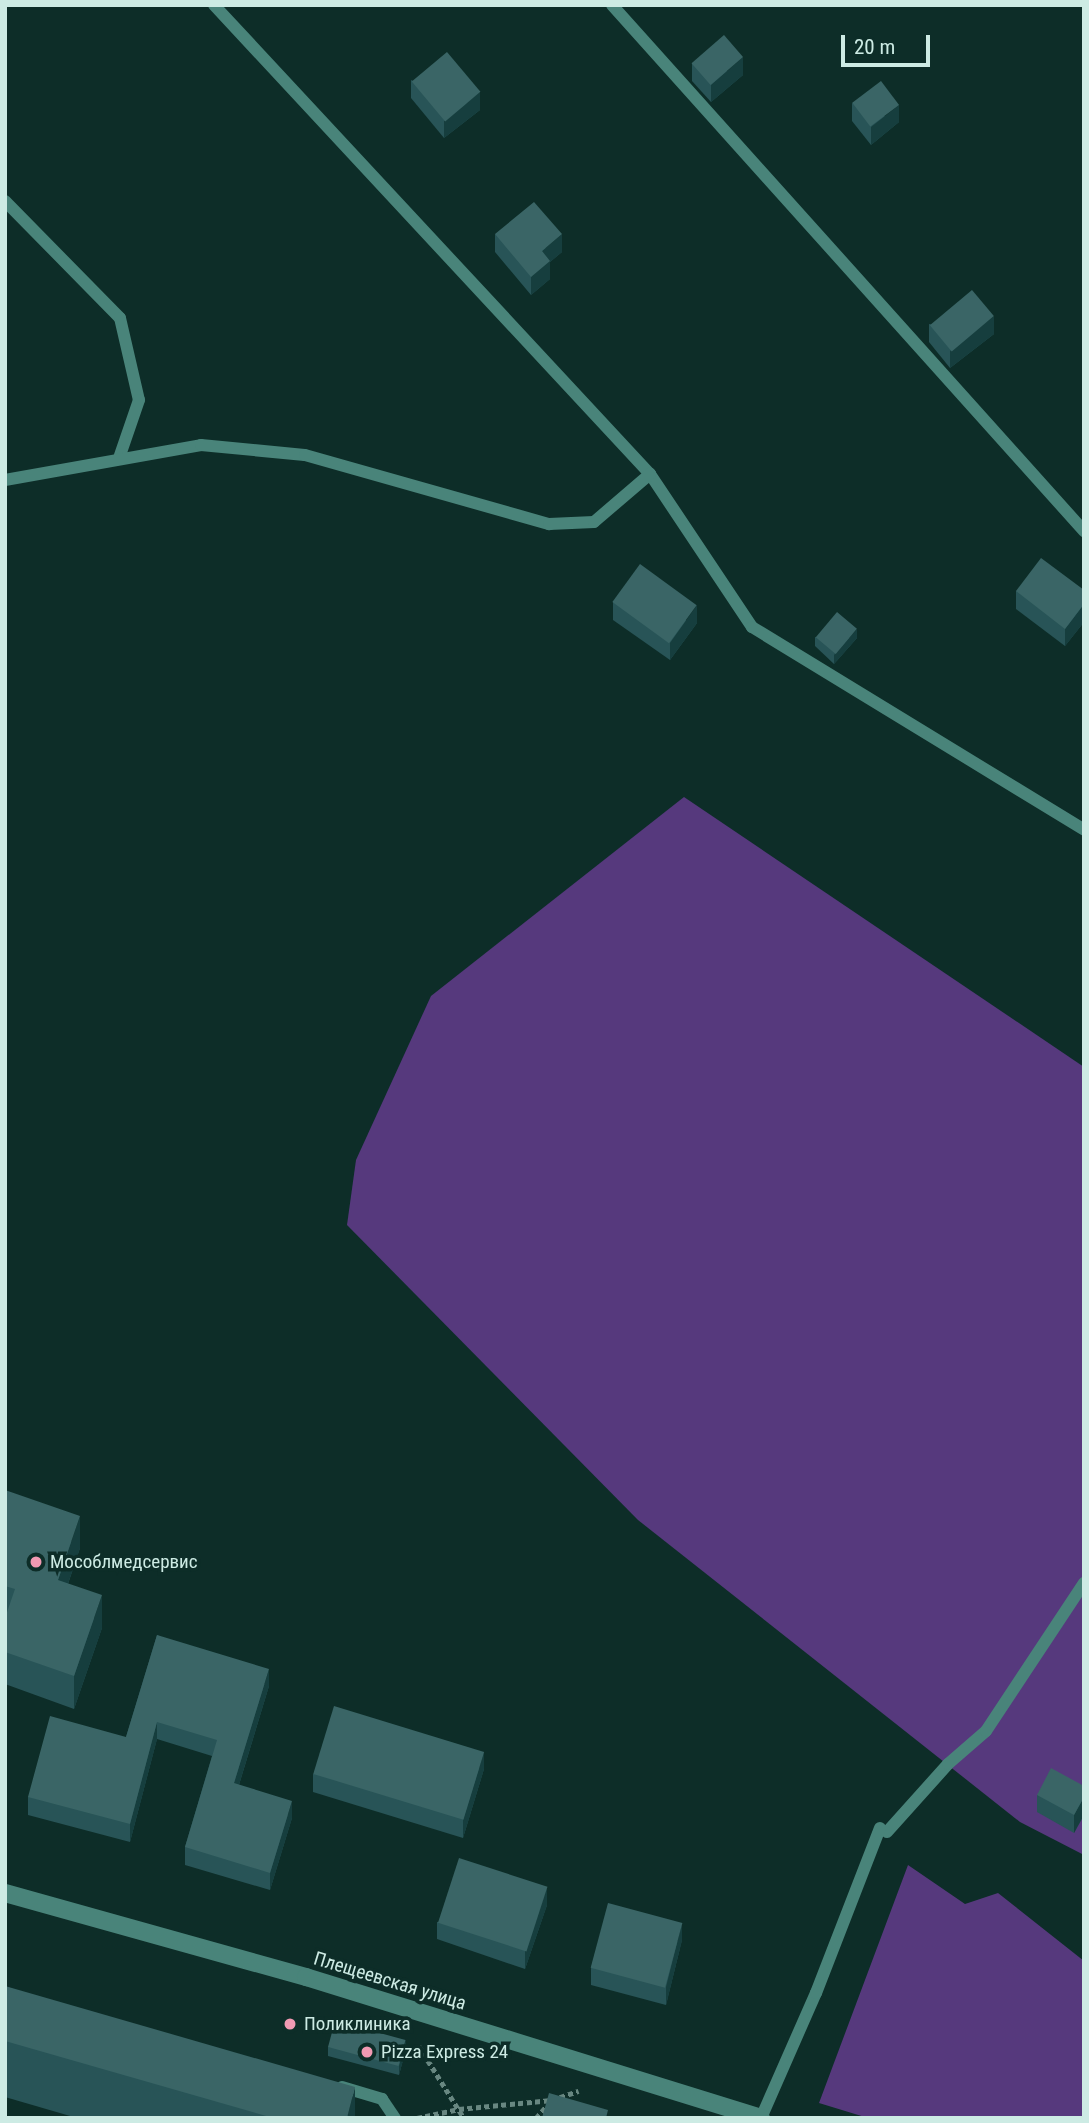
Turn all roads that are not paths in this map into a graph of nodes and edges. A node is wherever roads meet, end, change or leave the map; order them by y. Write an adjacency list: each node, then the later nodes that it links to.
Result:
1 (214, 5): 5 (lane)
2 (612, 5): 7 (lane)
3 (5, 201): 4 (lane)
4 (119, 458): 5 (lane); 6 (lane)
5 (650, 474): 8 (lane)
6 (5, 480)
7 (1084, 531)
8 (1084, 830)
9 (1084, 1583): 13 (lane)
10 (5, 1892): 13 (street, Плещеевская улица)
11 (330, 2084): 12 (lane)
12 (395, 2118)
13 (761, 2118)

